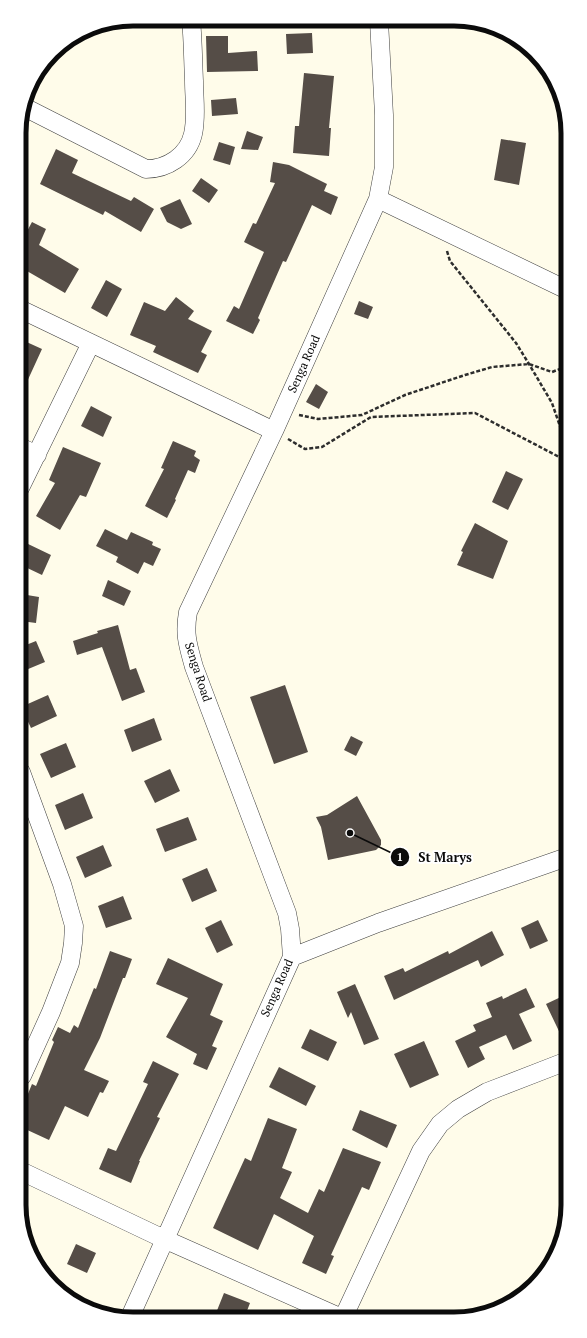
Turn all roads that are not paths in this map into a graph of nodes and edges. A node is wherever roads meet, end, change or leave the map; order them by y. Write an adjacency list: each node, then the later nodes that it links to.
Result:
1 (191, 26): 3 (street)
2 (379, 26): 4 (street, Senga Road)
3 (29, 110)
4 (378, 200): 5 (street); 8 (street, Senga Road)
5 (561, 287)
6 (26, 312): 7 (street)
7 (91, 343): 8 (street); 10 (street)
8 (274, 431): 14 (street, Senga Road)
9 (26, 450): 10 (street)
10 (37, 455): 11 (street)
11 (26, 476)
12 (26, 786): 16 (street)
13 (561, 859): 14 (street)
14 (292, 957): 18 (street, Senga Road)
15 (561, 1063): 21 (street)
16 (26, 1067)
17 (26, 1173): 18 (street)
18 (164, 1239): 19 (street, Senga Road); 20 (street)
19 (132, 1312)
20 (328, 1312)
21 (346, 1312)

